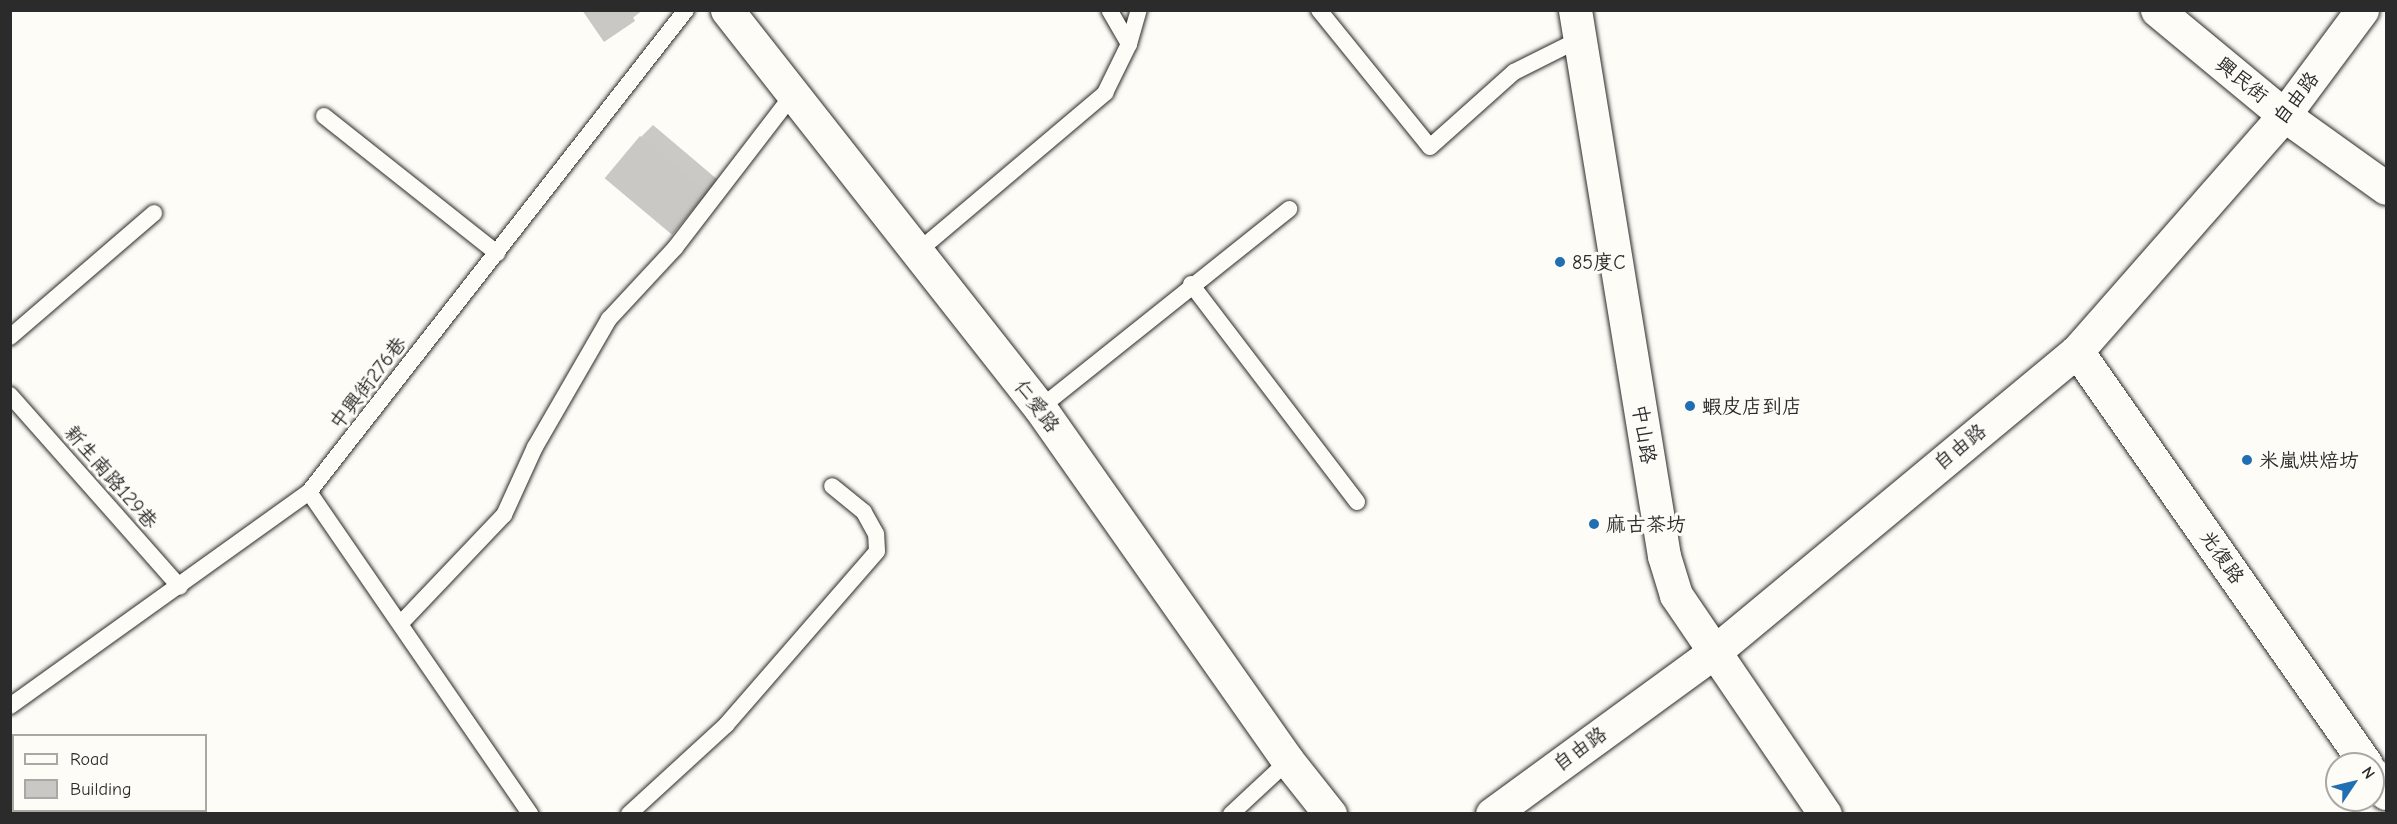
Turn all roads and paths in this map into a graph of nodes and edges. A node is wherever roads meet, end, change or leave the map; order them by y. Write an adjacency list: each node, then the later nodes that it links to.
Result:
1 (686, 10): 17 (lane, 中興街276巷)
2 (727, 10): 10 (street, 仁愛路)
3 (1108, 10): 9 (lane)
4 (1139, 10): 9 (lane)
5 (1319, 10): 8 (lane)
6 (2157, 10): 11 (street, 興民街)
7 (2362, 10): 11 (street, 自由路)
8 (1577, 25): 28 (street, 中山路)
9 (1129, 44): 16 (lane)
10 (793, 94): 16 (street, 仁愛路); 27 (lane)
11 (2284, 115): 13 (street, 興民街); 20 (street, 自由路)
12 (324, 116): 17 (lane)
13 (2386, 188)
14 (1289, 209): 18 (lane)
15 (154, 213): 19 (lane)
16 (916, 252): 22 (street, 仁愛路)
17 (497, 253): 24 (lane, 中興街276巷)
18 (1191, 284): 22 (lane); 25 (lane)
19 (10, 337)
20 (2078, 351): 28 (street, 自由路); 30 (street, 光復路)
21 (10, 394): 26 (lane, 新生南路129巷)
22 (1040, 408): 31 (street, 仁愛路)
23 (832, 486): 33 (lane)
24 (309, 492): 26 (lane, 中興街276巷); 27 (lane)
25 (1357, 502)
26 (180, 587): 29 (lane, 中興街276巷)
27 (402, 622): 32 (lane)
28 (1713, 652): 36 (street, 自由路); 37 (street, 中山路)
29 (10, 706)
30 (2358, 752)
31 (1288, 761): 34 (lane); 35 (street, 仁愛路)
32 (530, 813)
33 (629, 813)
34 (1231, 813)
35 (1330, 813)
36 (1492, 813)
37 (1825, 813)

